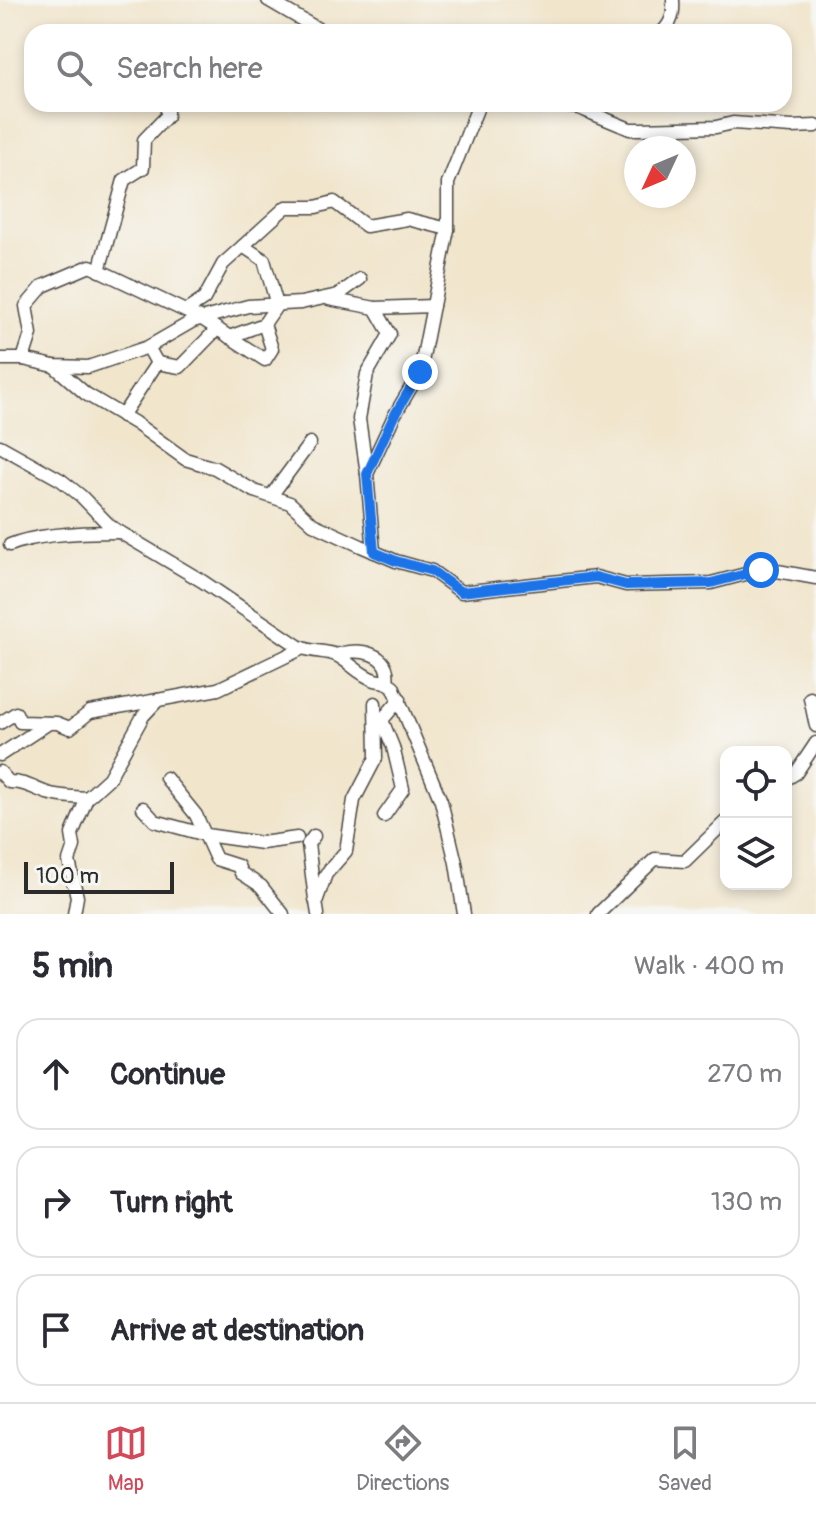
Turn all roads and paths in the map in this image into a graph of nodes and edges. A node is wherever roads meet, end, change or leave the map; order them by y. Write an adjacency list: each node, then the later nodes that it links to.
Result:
1 (268, 0): 3 (street)
2 (673, 0): 4 (street)
3 (309, 24)
4 (669, 24)
5 (167, 112): 11 (street)
6 (476, 112): 9 (street)
7 (589, 112): 8 (street)
8 (816, 126)
9 (448, 229): 10 (street); 15 (street)
10 (243, 246): 14 (street); 17 (street)
11 (99, 271): 17 (street); 24 (street)
12 (360, 279): 13 (street)
13 (323, 298): 14 (street); 16 (street)
14 (277, 305): 18 (street); 19 (street)
15 (433, 306): 16 (street); 30 (street)
16 (375, 308): 30 (street)
17 (186, 311): 18 (street)
18 (202, 319): 20 (street); 22 (street)
19 (264, 324): 21 (street); 21 (street)
20 (217, 329): 21 (street); 25 (street)
21 (229, 337)
22 (148, 347): 25 (street); 26 (street)
23 (0, 359): 24 (street)
24 (23, 359): 26 (street)
25 (157, 363): 27 (street)
26 (54, 366): 27 (street)
27 (122, 416): 31 (street)
28 (310, 443): 31 (street)
29 (0, 446): 32 (street)
30 (367, 474): 34 (street)
31 (271, 496): 34 (street)
32 (119, 532): 33 (street); 36 (street)
33 (10, 545)
34 (374, 552): 35 (street)
35 (816, 578)
36 (303, 648): 37 (street); 41 (street)
37 (336, 655): 38 (street); 38 (street)
38 (387, 682): 40 (street)
39 (810, 698): 45 (street)
40 (400, 699): 53 (street); 61 (street)
41 (158, 700): 44 (street); 51 (street)
42 (375, 703): 58 (street)
43 (0, 723): 44 (street)
44 (49, 723): 47 (street)
45 (816, 726)
46 (816, 743): 49 (street)
47 (0, 755)
48 (0, 772): 51 (street)
49 (792, 775)
50 (166, 778): 55 (street)
51 (87, 798): 59 (street)
52 (143, 808): 55 (street)
53 (384, 816)
54 (720, 827): 62 (street)
55 (206, 835): 57 (street); 60 (street)
56 (314, 836): 58 (street)
57 (297, 838)
58 (317, 908)
59 (74, 914)
60 (283, 914)
61 (464, 914)
62 (598, 914)

